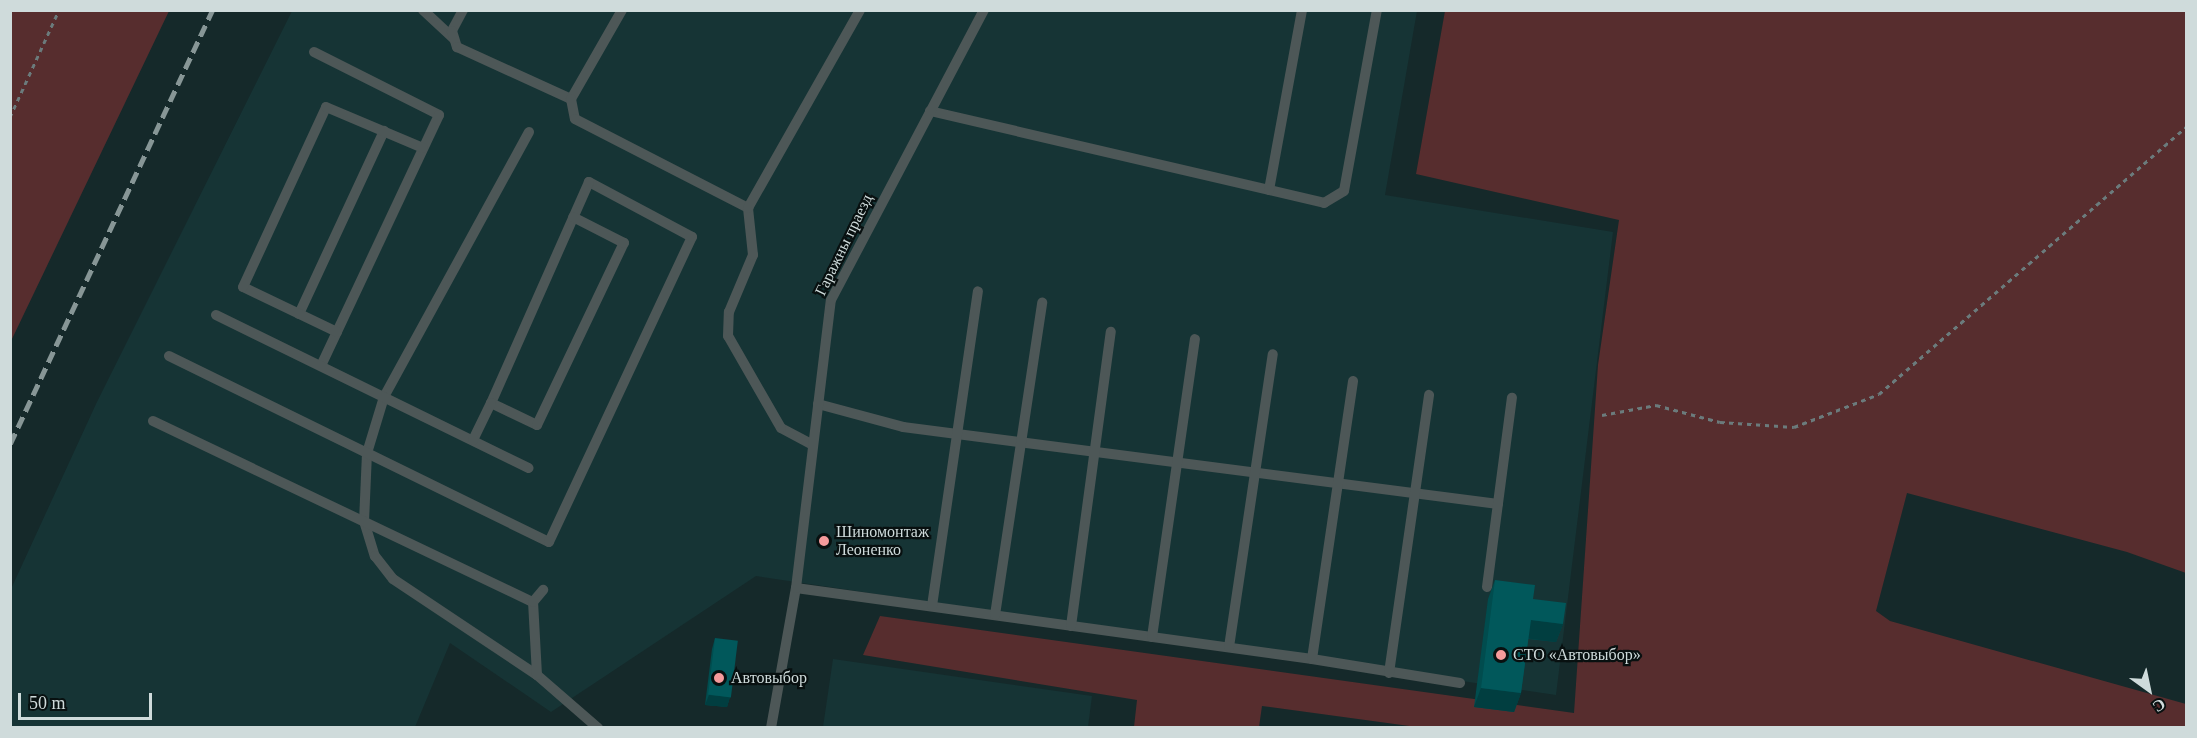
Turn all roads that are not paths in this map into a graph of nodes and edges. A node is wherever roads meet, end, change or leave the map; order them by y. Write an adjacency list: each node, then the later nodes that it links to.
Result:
1 (423, 10): 8 (lane)
2 (463, 10): 8 (lane)
3 (622, 10): 10 (lane)
4 (860, 10): 16 (lane)
5 (984, 10): 11 (lane, Гаражны праезд)
6 (1302, 10): 15 (lane)
7 (1377, 10): 15 (lane)
8 (454, 39): 10 (lane)
9 (314, 52): 14 (lane)
10 (571, 99): 16 (lane)
11 (930, 111): 15 (lane); 33 (lane, Гаражны праезд)
12 (384, 131): 14 (lane); 20 (lane); 20 (lane)
13 (529, 132): 30 (lane)
14 (423, 148): 22 (lane)
15 (1269, 190)
16 (748, 208): 38 (lane)
17 (573, 217): 32 (lane); 32 (lane); 39 (lane)
18 (978, 291): 35 (lane)
19 (1042, 303): 37 (lane)
20 (299, 314): 22 (lane)
21 (216, 315): 27 (lane)
22 (337, 332): 27 (lane)
23 (1111, 332): 40 (lane)
24 (1195, 339): 41 (lane)
25 (1274, 354): 43 (lane)
26 (169, 356): 39 (lane)
27 (321, 366): 30 (lane)
28 (1353, 381): 44 (lane)
29 (1429, 395): 45 (lane)
30 (384, 397): 36 (lane); 39 (lane)
31 (1512, 398): 46 (lane)
32 (491, 403): 36 (lane)
33 (818, 404): 35 (lane); 38 (lane, Гаражны праезд)
34 (153, 421): 47 (lane)
35 (957, 435): 37 (lane); 52 (lane)
36 (473, 440): 42 (lane)
37 (1021, 443): 40 (lane); 53 (lane)
38 (813, 445): 49 (lane, Гаражны праезд)
39 (367, 453): 47 (lane)
40 (1094, 453): 41 (lane); 54 (lane)
41 (1177, 464): 43 (lane); 55 (lane)
42 (529, 468)
43 (1255, 474): 44 (lane); 56 (lane)
44 (1338, 486): 45 (lane); 57 (lane)
45 (1412, 495): 46 (lane); 58 (lane)
46 (1498, 504): 48 (lane)
47 (364, 521): 51 (lane); 59 (lane)
48 (1487, 587)
49 (796, 588): 52 (lane); 62 (lane, Гаражны праезд)
50 (543, 590): 51 (lane)
51 (533, 602): 59 (lane)
52 (932, 606): 53 (lane)
53 (995, 615): 54 (lane)
54 (1071, 626): 55 (lane)
55 (1152, 637): 56 (lane)
56 (1229, 647): 57 (lane)
57 (1312, 659): 58 (lane)
58 (1389, 673): 60 (lane)
59 (537, 675): 61 (lane)
60 (1460, 683)
61 (598, 728)
62 (771, 728)

